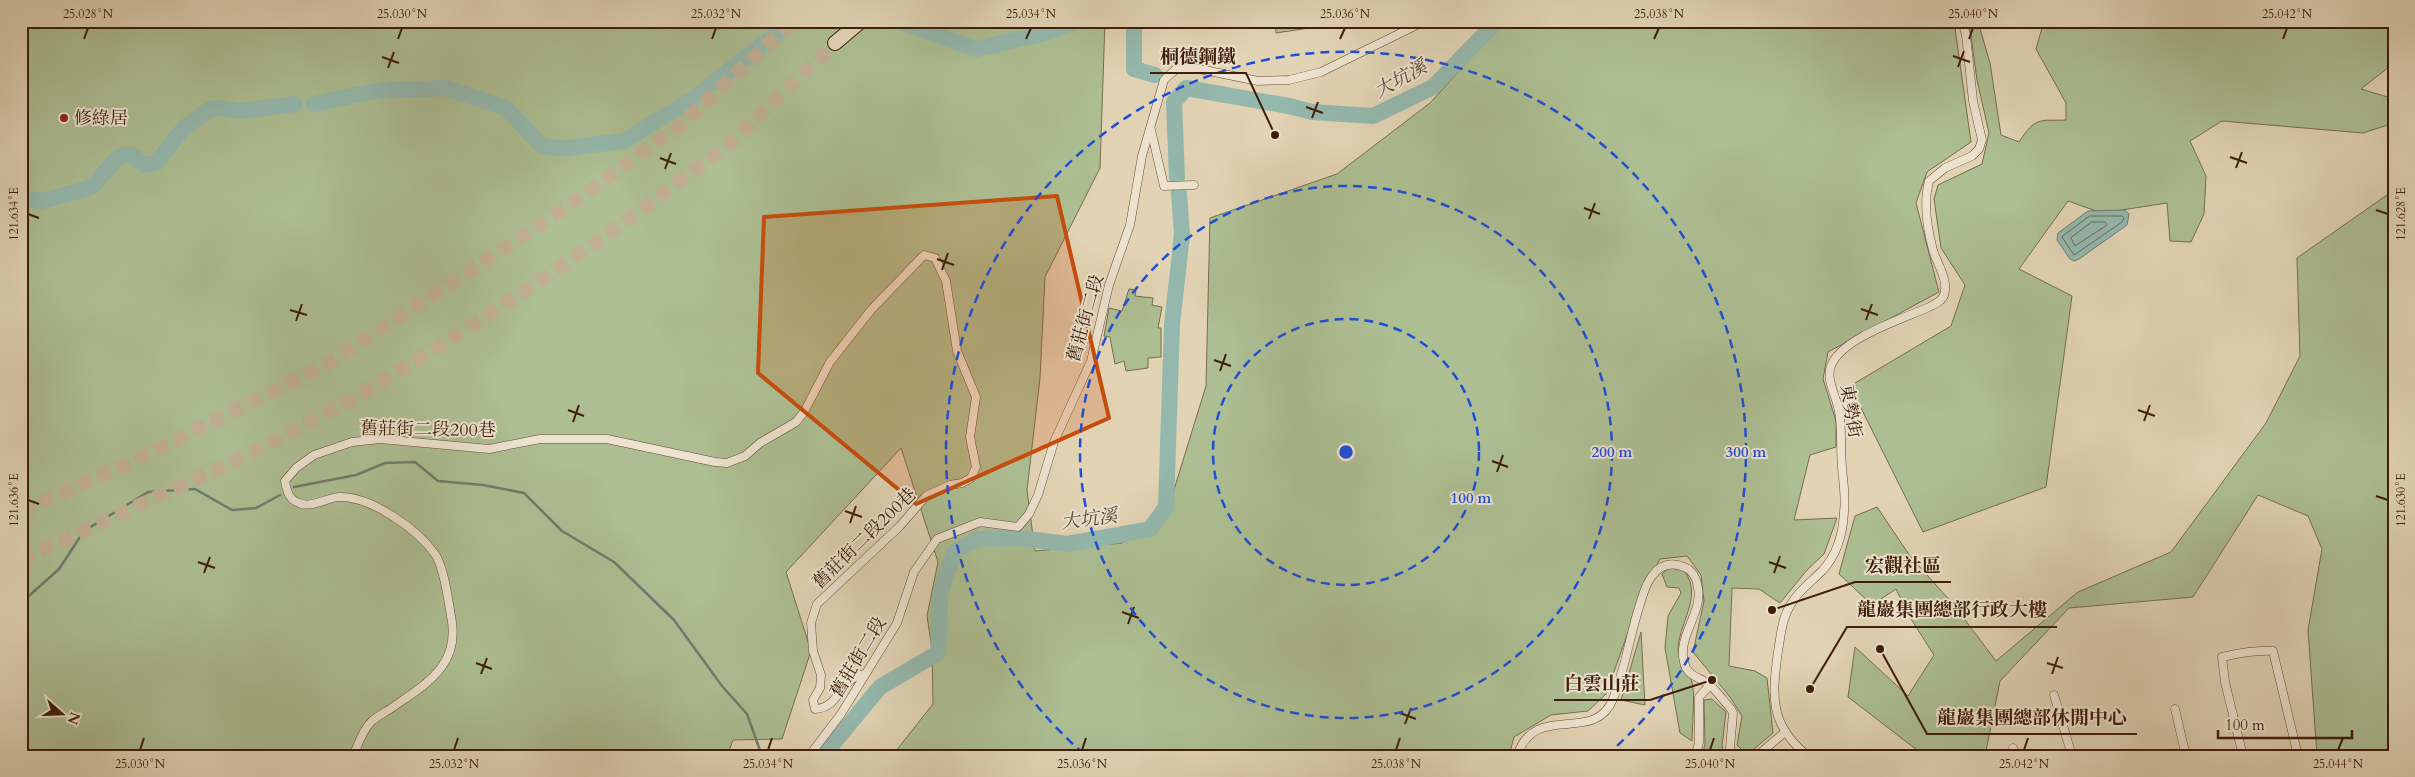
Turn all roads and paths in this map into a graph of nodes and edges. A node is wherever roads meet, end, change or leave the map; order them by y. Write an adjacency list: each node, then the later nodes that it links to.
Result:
1 (861, 21): 4 (highway)
2 (1425, 21): 5 (street, 舊莊街二段)
3 (1962, 21): 11 (street, 東勢街)
4 (835, 43)
5 (1150, 128): 6 (street); 7 (street, 舊莊街二段)
6 (1194, 185)
7 (866, 673): 12 (street, 舊莊街二段200巷); 13 (street, 舊莊街二段)
8 (1710, 685): 14 (street); 15 (street); 16 (street)
9 (2054, 694): 19 (street)
10 (2175, 709): 20 (street)
11 (1785, 732): 17 (street); 18 (street, 東勢街)
12 (353, 756)
13 (809, 756)
14 (1517, 756)
15 (1695, 756)
16 (1734, 756)
17 (1757, 756)
18 (1808, 756)
19 (2072, 756)
20 (2186, 756)
21 (2243, 756): 22 (street)
22 (2298, 756)

